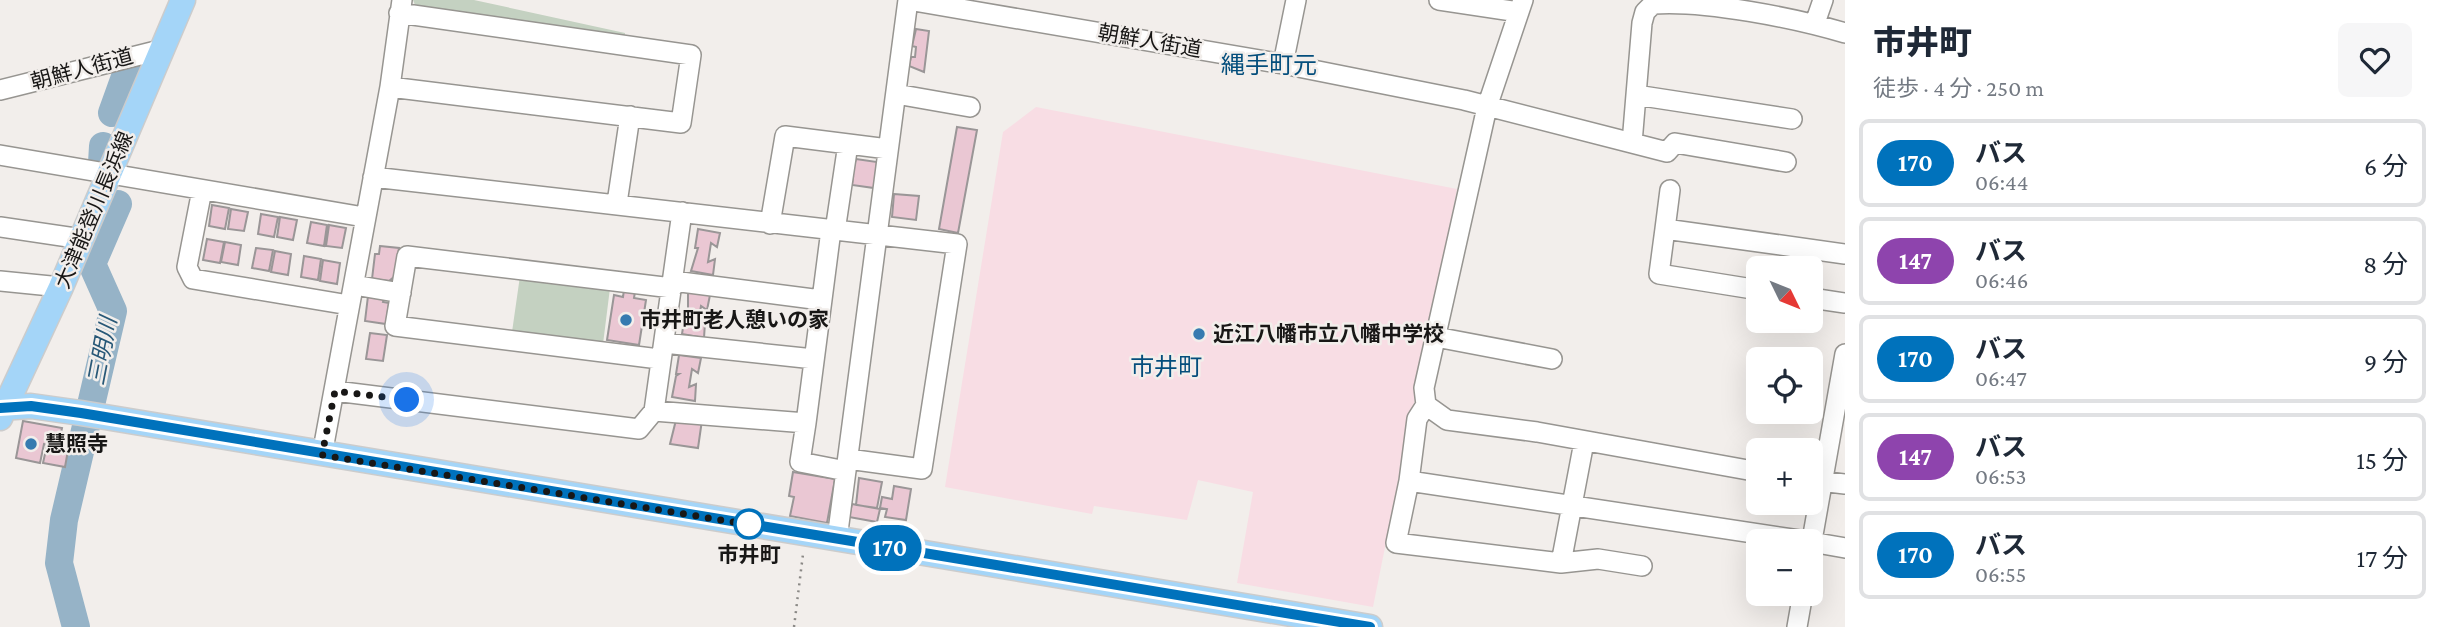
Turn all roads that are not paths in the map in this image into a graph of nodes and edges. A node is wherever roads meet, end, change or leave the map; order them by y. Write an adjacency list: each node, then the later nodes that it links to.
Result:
1 (183, 0): 10 (main road, 大津能登川長浜線)
2 (908, 0): 11 (street, 朝鮮人街道); 14 (street)
3 (1296, 0): 11 (street)
4 (1439, 0): 6 (street)
5 (1823, 0): 8 (street)
6 (1521, 6): 17 (street)
7 (401, 7): 12 (street); 18 (street)
8 (1815, 23): 9 (street); 15 (street)
9 (1845, 33)
10 (164, 49): 13 (street, 朝鮮人街道); 25 (main road, 大津能登川長浜線)
11 (1283, 64): 17 (street, 朝鮮人街道)
12 (390, 87): 18 (street); 26 (street)
13 (0, 90)
14 (895, 94): 16 (street); 22 (street)
15 (1636, 95): 19 (street); 20 (street)
16 (970, 107)
17 (1487, 107): 20 (street, 朝鮮人街道); 49 (street)
18 (630, 116): 29 (street)
19 (1792, 119)
20 (1632, 143): 24 (street, 朝鮮人街道)
21 (848, 144): 22 (street); 32 (street); 35 (street)
22 (888, 149): 36 (street)
23 (0, 155): 25 (street)
24 (1786, 162)
25 (110, 173): 27 (street); 37 (main road, 大津能登川長浜線)
26 (373, 177): 29 (street); 31 (street)
27 (202, 190): 31 (street); 48 (street)
28 (1670, 190): 34 (street)
29 (617, 203): 30 (street)
30 (682, 212): 32 (street); 40 (street)
31 (364, 218): 41 (street)
32 (770, 224): 35 (street)
33 (0, 227): 37 (street)
34 (1665, 229): 38 (street); 43 (street)
35 (833, 231): 36 (street); 45 (street)
36 (877, 236): 62 (street); 62 (street)
37 (82, 239): 42 (main road, 大津能登川長浜線)
38 (1845, 254)
39 (0, 281): 42 (street)
40 (672, 284): 44 (street); 45 (street); 50 (street)
41 (354, 285): 44 (street); 48 (street)
42 (61, 287): 56 (main road, 大津能登川長浜線)
43 (1746, 288)
44 (401, 293): 50 (street)
45 (821, 300): 52 (street)
46 (1824, 300): 47 (street)
47 (1845, 303)
48 (349, 305): 54 (street)
49 (1436, 337): 53 (street); 55 (street)
50 (662, 351): 52 (street); 57 (street)
51 (1845, 354): 60 (street)
52 (814, 359): 58 (street)
53 (1552, 359)
54 (335, 391): 57 (street); 61 (street)
55 (1426, 405): 59 (street); 64 (street)
56 (1, 411): 61 (main road)
57 (654, 411): 58 (street)
58 (806, 423): 62 (street)
59 (1584, 442): 63 (street); 67 (street)
60 (1823, 454)
61 (322, 455): 69 (main road)
62 (847, 465): 69 (street)
63 (1746, 470)
64 (1409, 481): 67 (street); 72 (street)
65 (1823, 482): 66 (street)
66 (1845, 484)
67 (1572, 504): 68 (street); 72 (street)
68 (1746, 532)
69 (837, 539): 75 (main road)
70 (1823, 544): 71 (street)
71 (1845, 548)
72 (1561, 563): 73 (street)
73 (1642, 566)
74 (1801, 606): 76 (street)
75 (1370, 627)
76 (1797, 627)

